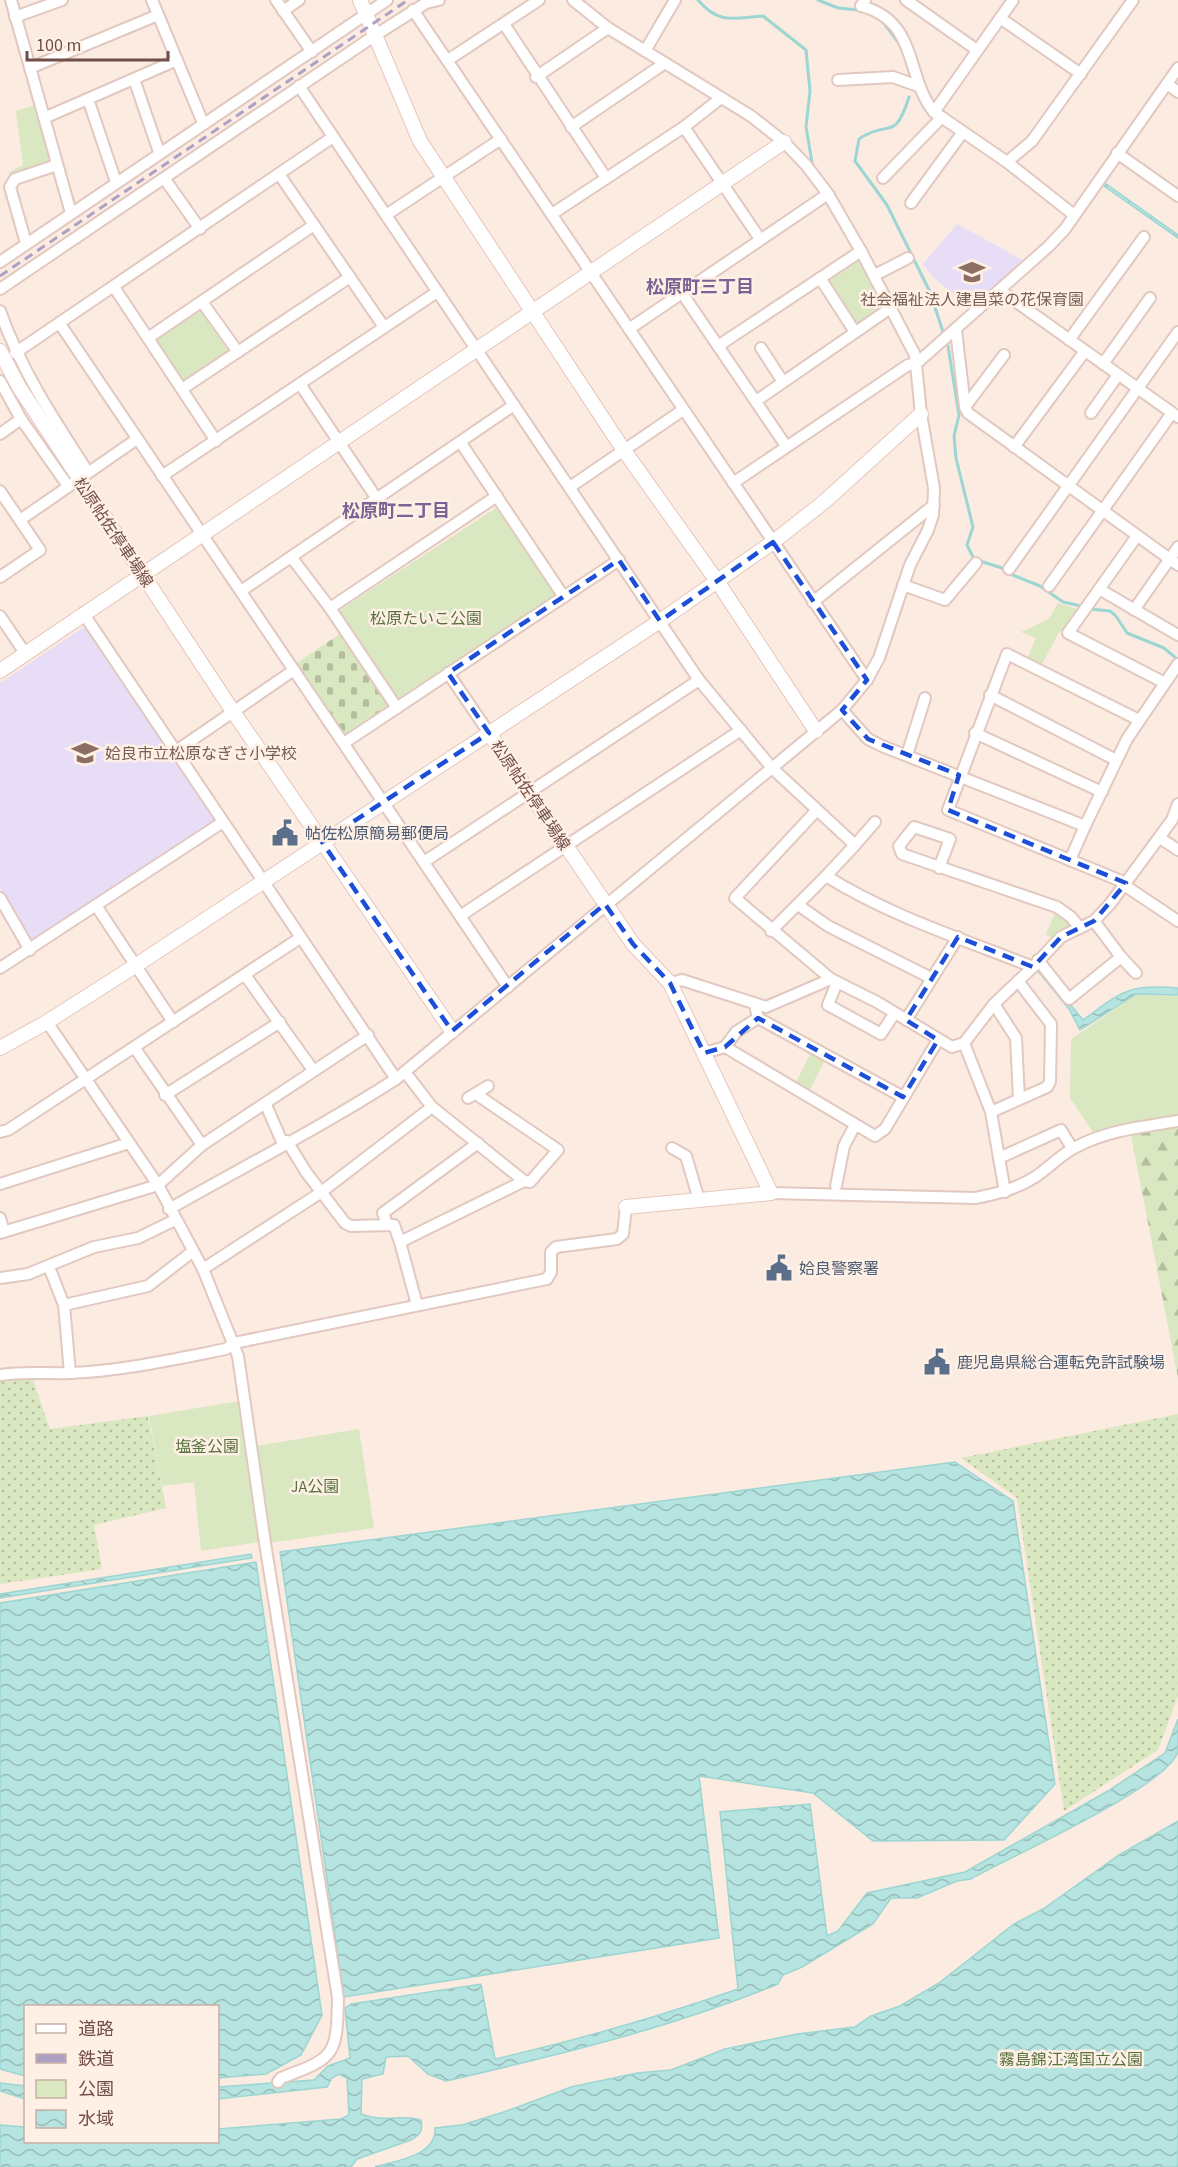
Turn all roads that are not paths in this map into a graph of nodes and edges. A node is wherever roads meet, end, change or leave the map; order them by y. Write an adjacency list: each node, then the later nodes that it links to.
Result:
1 (11, 0): 20 (street)
2 (62, 0): 20 (street)
3 (152, 0): 18 (street)
4 (276, 0): 17 (street)
5 (299, 0): 17 (street)
6 (360, 0): 19 (street)
7 (387, 0): 19 (street)
8 (439, 0): 16 (street)
9 (539, 0): 22 (street)
10 (573, 0): 23 (street)
11 (675, 0): 26 (street)
12 (865, 0): 39 (street)
13 (906, 0): 25 (street)
14 (1013, 0): 21 (street)
15 (1133, 0): 33 (street)
16 (413, 10): 24 (street); 29 (street)
17 (283, 11): 27 (street)
18 (158, 15): 28 (street); 31 (street)
19 (366, 15): 24 (street); 27 (street)
20 (15, 17): 31 (street)
21 (1000, 18): 25 (street); 33 (street)
22 (504, 24): 29 (street); 34 (street)
23 (608, 27): 26 (street); 34 (street)
24 (374, 36): 38 (street); 57 (street)
25 (977, 50): 43 (street)
26 (645, 51): 30 (street)
27 (312, 52): 45 (street)
28 (177, 60): 35 (street); 45 (street)
29 (448, 60): 50 (street)
30 (665, 63): 41 (street); 46 (street)
31 (30, 68): 44 (street)
32 (1178, 68): 37 (street)
33 (1081, 74): 54 (street)
34 (536, 76): 46 (street)
35 (134, 79): 42 (street); 52 (street)
36 (838, 80): 39 (street)
37 (1167, 84): 40 (street); 53 (street)
38 (299, 86): 49 (street); 58 (street)
39 (918, 86): 43 (street)
40 (1178, 92)
41 (722, 98): 47 (street); 51 (street)
42 (88, 99): 44 (street); 61 (street)
43 (938, 115): 48 (street); 60 (street)
44 (44, 117): 55 (street)
45 (203, 123): 52 (street)
46 (571, 127): 59 (street)
47 (684, 127): 59 (street); 62 (street)
48 (963, 132): 54 (street); 65 (street)
49 (333, 137): 56 (street); 68 (street)
50 (501, 139): 57 (street); 67 (street)
51 (784, 142): 62 (street); 63 (street)
52 (159, 152): 61 (street)
53 (1117, 153): 64 (street); 69 (street)
54 (1007, 162): 69 (street)
55 (57, 165): 66 (street); 74 (street)
56 (279, 174): 70 (street); 71 (street)
57 (443, 177): 68 (street); 90 (street)
58 (164, 178): 71 (street); 83 (street)
59 (606, 178): 67 (street)
60 (883, 178)
61 (116, 182): 66 (street)
62 (721, 184): 73 (street); 78 (street)
63 (828, 195): 73 (street); 75 (street)
64 (1178, 196)
65 (911, 203)
66 (71, 213): 74 (street)
67 (552, 214): 78 (street)
68 (386, 215): 85 (street)
69 (1074, 215): 84 (street)
70 (315, 225): 80 (street); 88 (street)
71 (200, 229): 82 (street)
72 (1144, 237): 99 (street)
73 (760, 239): 86 (street)
74 (26, 243): 77 (street)
75 (861, 251): 79 (street); 81 (street)
76 (908, 258): 79 (street)
77 (0, 262)
78 (590, 271): 90 (street); 94 (street)
79 (875, 275): 89 (street)
80 (350, 277): 93 (street); 105 (street)
81 (820, 278): 96 (street); 100 (street)
82 (114, 287): 92 (street); 98 (street)
83 (0, 289)
84 (1001, 291): 95 (street); 99 (street)
85 (437, 292): 93 (street); 102 (street)
86 (682, 293): 94 (street); 100 (street)
87 (1150, 298): 109 (street)
88 (202, 302): 98 (street); 105 (street)
89 (892, 307): 96 (street); 108 (street)
90 (534, 310): 102 (street); 131 (street)
91 (0, 311): 106 (street)
92 (60, 324): 106 (street); 125 (street)
93 (384, 327): 113 (street)
94 (629, 329): 119 (street)
95 (956, 330): 108 (street); 118 (street)
96 (855, 332): 112 (street)
97 (1178, 332): 115 (street)
98 (148, 338): 114 (street)
99 (1069, 340): 104 (street)
100 (718, 346): 116 (street)
101 (761, 348): 112 (street)
102 (476, 350): 117 (street); 127 (street)
103 (0, 351): 133 (street, 松原帖佐停車場線)
104 (1085, 351): 109 (street); 130 (street)
105 (238, 352): 114 (street)
106 (15, 353): 133 (street)
107 (1004, 355): 118 (street)
108 (917, 363): 121 (street); 129 (street)
109 (1103, 364): 110 (street)
110 (1118, 375): 115 (street); 120 (street)
111 (0, 381): 123 (street)
112 (783, 382): 116 (street)
113 (300, 384): 126 (street); 127 (street)
114 (182, 389): 126 (street)
115 (1138, 390): 122 (street); 135 (street)
116 (756, 401): 129 (street)
117 (514, 405): 128 (street); 136 (street)
118 (965, 407): 130 (street)
119 (683, 410): 131 (street); 134 (street)
120 (1091, 413)
121 (921, 414): 140 (street); 145 (street)
122 (1175, 415): 141 (street)
123 (21, 419): 124 (street); 133 (street)
124 (0, 434)
125 (137, 440): 132 (street); 133 (street)
126 (216, 441): 132 (street)
127 (339, 442): 139 (street); 143 (street)
128 (460, 443): 138 (street); 139 (street)
129 (786, 446): 134 (street)
130 (1014, 447): 135 (street)
131 (623, 449): 136 (street); 154 (street)
132 (162, 476): 143 (street)
133 (77, 477): 142 (street); 152 (street, 松原帖佐停車場線)
134 (733, 483): 145 (street)
135 (1069, 486): 141 (street); 151 (street)
136 (570, 487): 148 (street)
137 (0, 491): 142 (street)
138 (497, 496): 159 (street); 161 (street)
139 (377, 499): 147 (street)
140 (934, 505): 155 (street); 160 (street)
141 (1102, 511): 144 (street); 156 (street)
142 (20, 520): 153 (street)
143 (201, 535): 152 (street); 158 (street)
144 (1137, 536): 149 (street); 157 (street)
145 (774, 543): 154 (street); 160 (street)
146 (1178, 547): 149 (street)
147 (292, 558): 158 (street); 161 (street)
148 (619, 560): 159 (street); 165 (street)
149 (1174, 562): 162 (street)
150 (976, 563): 155 (street)
151 (1009, 569)
152 (143, 574): 163 (street); 179 (street, 松原帖佐停車場線)
153 (0, 577)
154 (717, 582): 165 (street); 182 (street)
155 (903, 585): 173 (street)
156 (1049, 586)
157 (1100, 589): 162 (street); 174 (street)
158 (241, 591): 169 (street)
159 (564, 597): 171 (street)
160 (813, 602): 173 (street)
161 (330, 608): 177 (street)
162 (1134, 610): 166 (street)
163 (83, 613): 167 (street); 186 (street)
164 (0, 615): 167 (street)
165 (660, 621): 172 (street); 183 (street)
166 (1178, 635)
167 (25, 653): 170 (street)
168 (1178, 664): 174 (street)
169 (294, 670): 179 (street); 185 (street)
170 (0, 671)
171 (448, 673): 177 (street); 183 (street)
172 (699, 680): 181 (street); 191 (street)
173 (867, 680): 178 (street)
174 (1165, 683): 180 (street)
175 (990, 695): 180 (street); 184 (street); 188 (street)
176 (925, 698): 187 (street)
177 (397, 708): 185 (street)
178 (842, 710): 182 (street); 187 (street)
179 (234, 713): 186 (street); 200 (street, 松原帖佐停車場線)
180 (1139, 720): 188 (street)
181 (741, 730): 189 (street); 201 (street)
182 (816, 731): 189 (street)
183 (489, 733): 191 (street, 松原帖佐停車場線); 193 (street, 松原帖佐停車場線)
184 (975, 733): 190 (street); 192 (street)
185 (344, 742): 193 (street)
186 (176, 751): 196 (street)
187 (907, 755): 190 (street)
188 (1116, 760): 192 (street)
189 (772, 768): 195 (street); 211 (street)
190 (959, 775): 198 (street); 204 (street)
191 (530, 791): 201 (street, 松原帖佐停車場線); 205 (street)
192 (1102, 792): 198 (street)
193 (382, 801): 200 (street, 松原帖佐停車場線); 205 (street)
194 (1178, 804): 199 (street)
195 (816, 812): 202 (street); 218 (street)
196 (223, 822): 208 (street); 213 (street)
197 (875, 822): 202 (street)
198 (1085, 826): 204 (street)
199 (1160, 838): 203 (street); 209 (street)
200 (322, 842): 208 (street); 241 (street)
201 (566, 845): 211 (street, 松原帖佐停車場線); 214 (street)
202 (855, 845): 207 (street)
203 (1178, 850)
204 (1070, 860): 209 (street)
205 (424, 862): 214 (street)
206 (939, 867): 206 (street); 217 (street)
207 (826, 876): 212 (street); 219 (street)
208 (264, 883): 220 (street); 224 (street)
209 (1125, 884): 215 (street); 216 (street)
210 (0, 898): 221 (street)
211 (605, 904): 231 (street, 松原帖佐停車場線); 232 (street)
212 (798, 905): 218 (street); 228 (street)
213 (97, 907): 221 (street); 224 (street)
214 (460, 916): 232 (street)
215 (1094, 921): 217 (street); 222 (street)
216 (1178, 921)
217 (1080, 928): 223 (street)
218 (771, 931): 229 (street)
219 (958, 937): 223 (street); 228 (street)
220 (300, 938): 227 (street); 242 (street)
221 (30, 950): 225 (street)
222 (1121, 957): 223 (street); 226 (street)
223 (1035, 964): 230 (street)
224 (135, 966): 238 (street); 239 (street)
225 (0, 968)
226 (1136, 973)
227 (245, 975): 239 (street); 240 (street)
228 (931, 978): 237 (street)
229 (834, 981): 234 (street); 235 (street); 235 (street)
230 (1018, 981): 233 (street); 255 (street)
231 (670, 983): 234 (street); 248 (street, 松原帖佐停車場線)
232 (508, 987): 241 (street)
233 (994, 1004): 244 (street); 255 (street)
234 (755, 1005): 236 (street)
235 (894, 1014): 237 (street)
236 (758, 1018): 247 (street); 254 (street)
237 (906, 1020): 243 (street)
238 (47, 1022): 245 (street); 251 (street)
239 (173, 1022): 246 (street)
240 (280, 1022): 249 (street); 253 (street)
241 (452, 1031): 250 (street)
242 (368, 1035): 249 (street); 250 (street)
243 (938, 1040): 244 (street); 254 (street)
244 (964, 1043): 258 (street)
245 (0, 1046)
246 (134, 1047): 251 (street); 253 (street)
247 (725, 1047): 248 (street); 260 (street)
248 (704, 1053): 275 (street, 松原帖佐停車場線)
249 (313, 1070): 256 (street)
250 (400, 1076): 257 (street); 262 (street)
251 (86, 1080): 261 (street); 263 (street)
252 (488, 1086): 269 (street)
253 (165, 1095): 265 (street)
254 (903, 1097): 260 (street)
255 (1019, 1099): 258 (street)
256 (266, 1105): 262 (street); 265 (street)
257 (432, 1107): 264 (street); 273 (street)
258 (991, 1112): 268 (street)
259 (1178, 1121): 267 (street)
260 (855, 1125): 272 (street)
261 (0, 1132)
262 (285, 1142): 273 (street); 278 (street)
263 (129, 1143): 270 (street); 271 (street)
264 (478, 1143): 269 (street); 281 (street)
265 (202, 1145): 271 (street)
266 (672, 1148): 276 (street)
267 (1072, 1148): 268 (street); 274 (street)
268 (999, 1158): 274 (street)
269 (524, 1181): 283 (street)
270 (0, 1184)
271 (158, 1185): 278 (street); 282 (street)
272 (836, 1185)
273 (320, 1192): 281 (street); 286 (street)
274 (1005, 1192): 275 (street)
275 (771, 1193): 276 (street)
276 (699, 1200): 277 (street)
277 (626, 1206): 289 (street)
278 (169, 1209): 280 (street)
279 (0, 1218): 282 (street)
280 (175, 1220): 284 (street); 285 (street)
281 (387, 1224): 283 (street)
282 (2, 1232)
283 (400, 1242): 289 (street)
284 (192, 1252): 286 (street); 288 (street)
285 (49, 1267): 287 (street); 288 (street)
286 (203, 1269): 290 (street)
287 (0, 1278)
288 (64, 1305): 291 (street)
289 (417, 1305): 290 (street)
290 (234, 1343): 291 (street); 293 (street)
291 (70, 1373): 292 (street)
292 (0, 1375)
293 (278, 2082)

